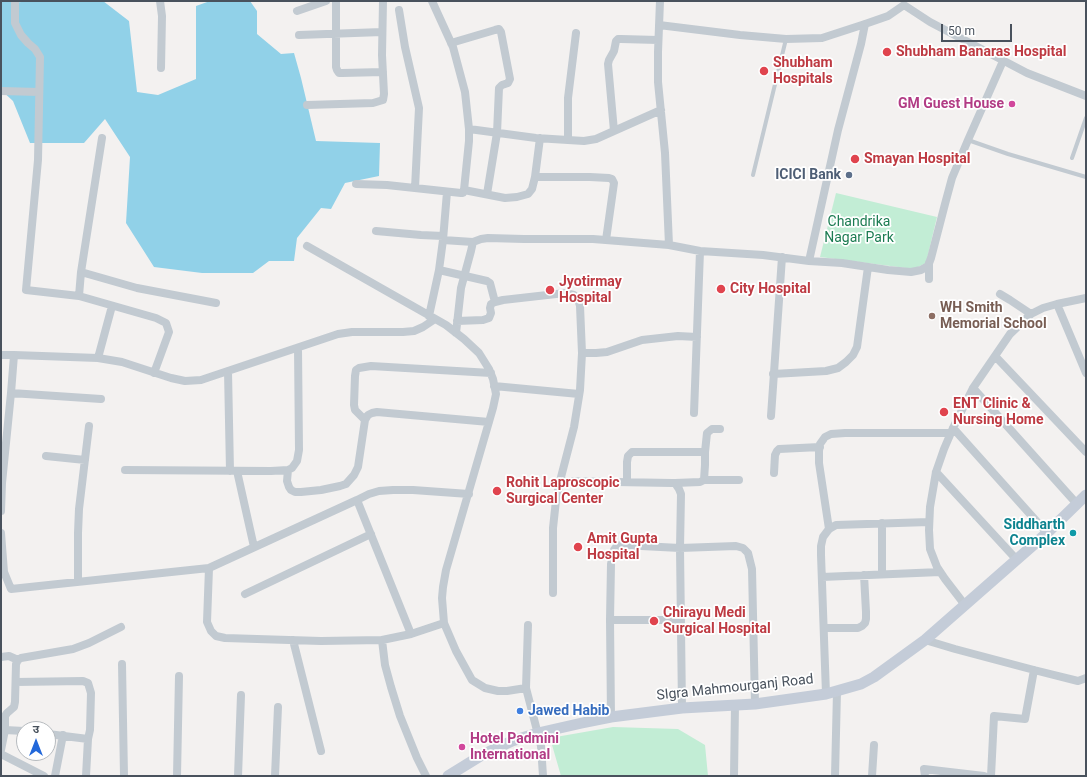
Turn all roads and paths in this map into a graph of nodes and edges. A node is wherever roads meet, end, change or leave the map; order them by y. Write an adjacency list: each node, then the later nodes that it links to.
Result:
1 (15, 1): 24 (street)
2 (160, 1): 21 (street)
3 (326, 1): 10 (street)
4 (336, 1): 14 (street)
5 (383, 1): 13 (street)
6 (432, 1): 19 (street)
7 (660, 1): 12 (street)
8 (903, 3): 11 (street); 20 (street)
9 (399, 10): 41 (street)
10 (297, 11)
11 (865, 24): 17 (street); 53 (street)
12 (659, 25): 17 (street); 18 (street)
13 (382, 32): 14 (street); 22 (street)
14 (336, 33): 16 (street); 22 (street)
15 (576, 33): 34 (street)
16 (299, 35)
17 (786, 39): 37 (lane)
18 (658, 40): 27 (street); 30 (street)
19 (451, 43): 29 (street); 31 (street)
20 (1003, 61): 25 (street); 35 (street)
21 (160, 68)
22 (383, 72): 26 (street)
23 (1, 91): 24 (street)
24 (39, 92): 61 (street)
25 (1086, 96)
26 (307, 105)
27 (661, 110): 30 (street); 49 (street)
28 (1086, 118): 36 (lane)
29 (469, 129): 31 (street); 42 (street)
30 (614, 131): 34 (street)
31 (496, 133): 33 (street); 44 (street)
32 (102, 138): 57 (street)
33 (540, 138): 34 (street); 38 (street)
34 (568, 140)
35 (968, 140): 39 (lane); 54 (street)
36 (1072, 158)
37 (753, 175)
38 (535, 177): 44 (street); 47 (street)
39 (1086, 177)
40 (356, 184): 41 (street)
41 (415, 188): 43 (street)
42 (464, 190): 43 (street); 44 (street)
43 (447, 192): 46 (street)
44 (487, 194)
45 (376, 230): 46 (street)
46 (443, 238): 48 (street); 56 (street)
47 (606, 240): 48 (street); 49 (street)
48 (473, 242): 58 (street)
49 (669, 245): 51 (street)
50 (307, 246): 68 (street)
51 (700, 251): 52 (street); 71 (street)
52 (782, 257): 53 (street); 81 (street)
53 (809, 262): 55 (street)
54 (930, 263): 55 (street); 59 (street)
55 (868, 267): 81 (street)
56 (438, 270): 58 (street); 68 (street)
57 (80, 272): 61 (street); 64 (street)
58 (464, 276): 63 (street); 69 (street)
59 (929, 279)
60 (1000, 294): 67 (street)
61 (79, 296): 66 (street)
62 (1086, 298): 65 (street)
63 (495, 302): 69 (street); 73 (street)
64 (216, 303)
65 (1057, 304): 67 (street); 82 (street)
66 (112, 306): 77 (street); 79 (street)
67 (1031, 314): 76 (street)
68 (432, 317): 70 (street); 72 (street)
69 (458, 321): 70 (street)
70 (456, 333): 80 (street)
71 (697, 336): 73 (street); 88 (street)
72 (298, 348): 78 (street); 101 (street)
73 (582, 353): 86 (street)
74 (1, 354): 75 (street)
75 (14, 354): 77 (street); 85 (street)
76 (995, 356): 84 (street); 97 (street)
77 (98, 358): 79 (street)
78 (228, 371): 79 (street); 102 (street)
79 (154, 373)
80 (491, 374): 83 (street); 90 (street)
81 (773, 374): 89 (street)
82 (1086, 374)
83 (494, 386): 86 (street); 91 (street)
84 (973, 388): 94 (street); 114 (street)
85 (12, 393): 87 (street); 109 (street)
86 (579, 394): 107 (street)
87 (100, 399)
88 (694, 413)
89 (771, 416)
90 (365, 420): 91 (street); 101 (street)
91 (489, 422): 111 (street)
92 (89, 426): 99 (street)
93 (720, 429): 96 (street)
94 (952, 431): 95 (street); 104 (street); 120 (street)
95 (820, 447): 103 (street); 118 (street)
96 (705, 452): 105 (street); 108 (street)
97 (1086, 452)
98 (46, 456): 99 (street)
99 (85, 460): 130 (street)
100 (125, 470): 102 (street)
101 (288, 470): 102 (street)
102 (234, 471): 122 (street)
103 (774, 472)
104 (936, 472): 116 (street); 124 (street)
105 (704, 480): 106 (street); 110 (street)
106 (739, 480)
107 (560, 481): 108 (street); 131 (street)
108 (627, 482): 110 (street)
109 (1, 483): 115 (street)
110 (676, 483): 123 (street)
111 (469, 494): 113 (street); 136 (street)
112 (1086, 495): 114 (street, SIgra Mahmourganj Road)
113 (357, 500): 121 (street); 122 (street)
114 (1076, 504): 120 (street, SIgra Mahmourganj Road)
115 (1, 511)
116 (929, 522): 117 (street); 126 (street)
117 (882, 523): 118 (street); 127 (street)
118 (828, 529): 129 (street)
119 (1, 533): 130 (street)
120 (1047, 533): 124 (street, SIgra Mahmourganj Road)
121 (371, 534): 132 (street); 140 (street)
122 (254, 547): 125 (street)
123 (680, 548): 134 (street); 135 (street); 155 (street)
124 (1017, 560): 133 (street, SIgra Mahmourganj Road)
125 (209, 568): 130 (street); 141 (street)
126 (940, 572): 127 (street); 133 (street)
127 (882, 574): 128 (street)
128 (864, 575): 129 (street); 139 (street)
129 (822, 577): 139 (street)
130 (78, 582)
131 (553, 593)
132 (245, 594)
133 (965, 605): 143 (street, SIgra Mahmourganj Road)
134 (610, 620): 135 (street); 159 (street)
135 (681, 620): 158 (street)
136 (444, 623): 140 (street); 151 (street)
137 (528, 625): 151 (street)
138 (121, 627): 145 (street)
139 (824, 628): 153 (street)
140 (411, 634): 142 (street)
141 (294, 640): 142 (street); 168 (street)
142 (382, 640): 177 (street)
143 (925, 640): 147 (street); 152 (street, SIgra Mahmourganj Road)
144 (1, 657): 145 (street)
145 (18, 660): 150 (street)
146 (122, 664): 173 (street)
147 (1034, 670): 149 (street); 185 (street)
148 (179, 676): 174 (street)
149 (1086, 678)
150 (16, 682): 160 (street); 165 (street)
151 (526, 688): 162 (street)
152 (837, 691): 153 (street, SIgra Mahmourganj Road); 181 (street)
153 (826, 694): 155 (street, SIgra Mahmourganj Road)
154 (241, 695): 175 (street)
155 (755, 704): 156 (street, SIgra Mahmourganj Road)
156 (735, 705): 158 (street, SIgra Mahmourganj Road); 180 (street)
157 (278, 707): 176 (street)
158 (682, 708): 159 (street, SIgra Mahmourganj Road)
159 (611, 717): 162 (street, SIgra Mahmourganj Road)
160 (5, 730): 161 (street); 167 (street)
161 (16, 731)
162 (538, 733): 178 (street, SIgra Mahmourganj Road); 179 (street)
163 (56, 735): 164 (street)
164 (63, 735): 165 (street); 171 (street)
165 (88, 739): 172 (street)
166 (874, 745): 182 (street)
167 (1, 750)
168 (322, 751)
169 (1, 754): 170 (street)
170 (44, 776)
171 (55, 776)
172 (86, 776)
173 (124, 776)
174 (177, 776)
175 (238, 776)
176 (275, 776)
177 (426, 776)
178 (448, 776)
179 (543, 776)
180 (734, 776)
181 (835, 776)
182 (872, 776)
183 (925, 776): 184 (street)
184 (984, 776)
185 (991, 776)

